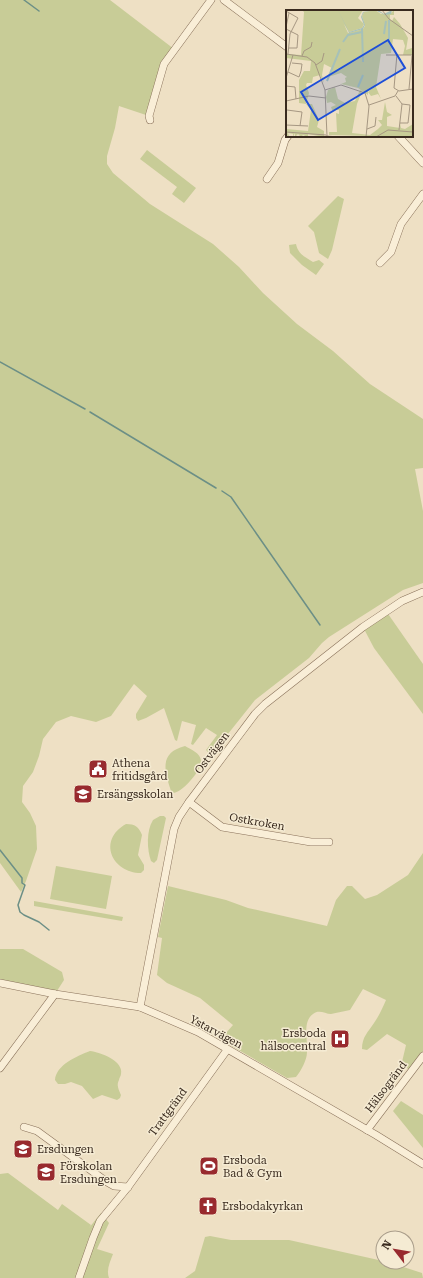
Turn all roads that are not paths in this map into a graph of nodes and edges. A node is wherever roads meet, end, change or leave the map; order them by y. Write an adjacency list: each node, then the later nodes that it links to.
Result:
1 (210, 0): 4 (street)
2 (224, 0): 3 (street)
3 (286, 46)
4 (150, 120)
5 (287, 137): 8 (street)
6 (399, 137): 7 (street)
7 (423, 164)
8 (267, 179)
9 (423, 194): 10 (street)
10 (380, 263)
11 (423, 592): 12 (street, Ostvägen)
12 (189, 802): 13 (street, Ostkroken); 16 (street, Ostvägen)
13 (329, 842)
14 (0, 984): 15 (street, Ystarvägen)
15 (55, 994): 16 (street, Ystarvägen); 19 (street)
16 (140, 1008): 17 (street, Ystarvägen)
17 (227, 1050): 21 (street, Ystarvägen); 23 (street, Trattgränd)
18 (423, 1056): 21 (street, Hälsogränd)
19 (0, 1068)
20 (24, 1127): 23 (street)
21 (368, 1130): 22 (street, Ystarvägen)
22 (423, 1164)
23 (128, 1187): 24 (street, Trattgränd)
24 (79, 1278)

